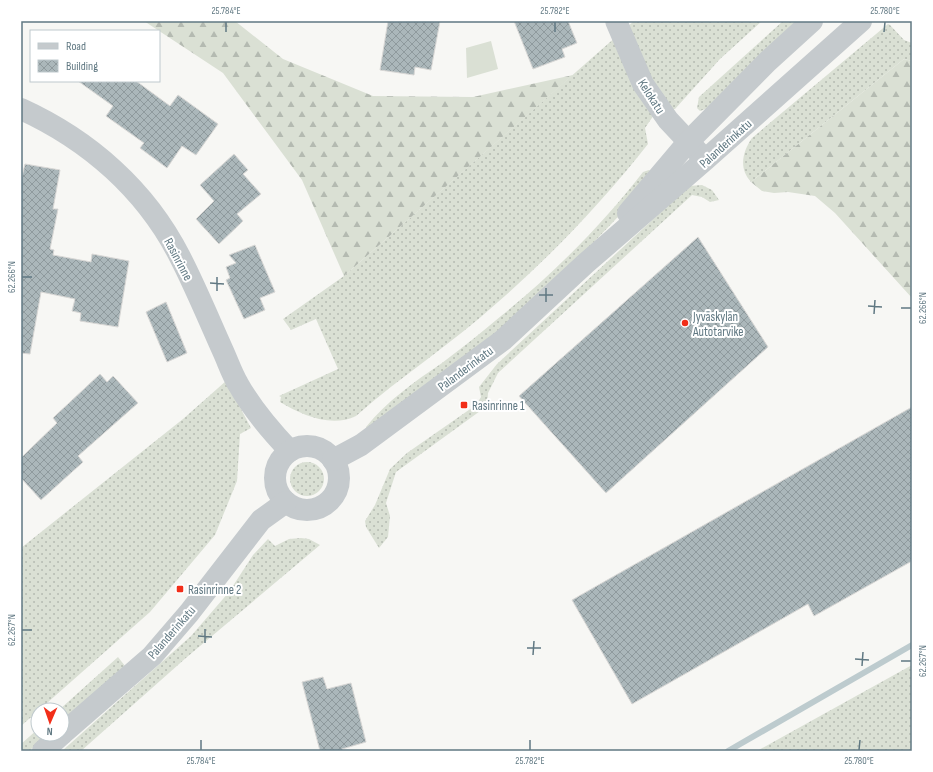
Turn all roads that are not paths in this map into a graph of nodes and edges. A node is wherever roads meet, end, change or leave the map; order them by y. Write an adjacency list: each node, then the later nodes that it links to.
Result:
1 (616, 21): 5 (street, Kelokatu)
2 (812, 21): 5 (street, Palanderinkatu)
3 (861, 21): 6 (street, Palanderinkatu)
4 (21, 109): 8 (street, Rasinrinne)
5 (688, 142): 6 (street, Kelokatu); 7 (street, Palanderinkatu)
6 (705, 160): 7 (street, Palanderinkatu)
7 (586, 263): 9 (street, Palanderinkatu)
8 (290, 452): 9 (street); 10 (street)
9 (334, 460): 10 (street)
10 (286, 502): 11 (street, Palanderinkatu)
11 (70, 727)
12 (53, 742): 13 (street, Palanderinkatu)
13 (43, 751)

